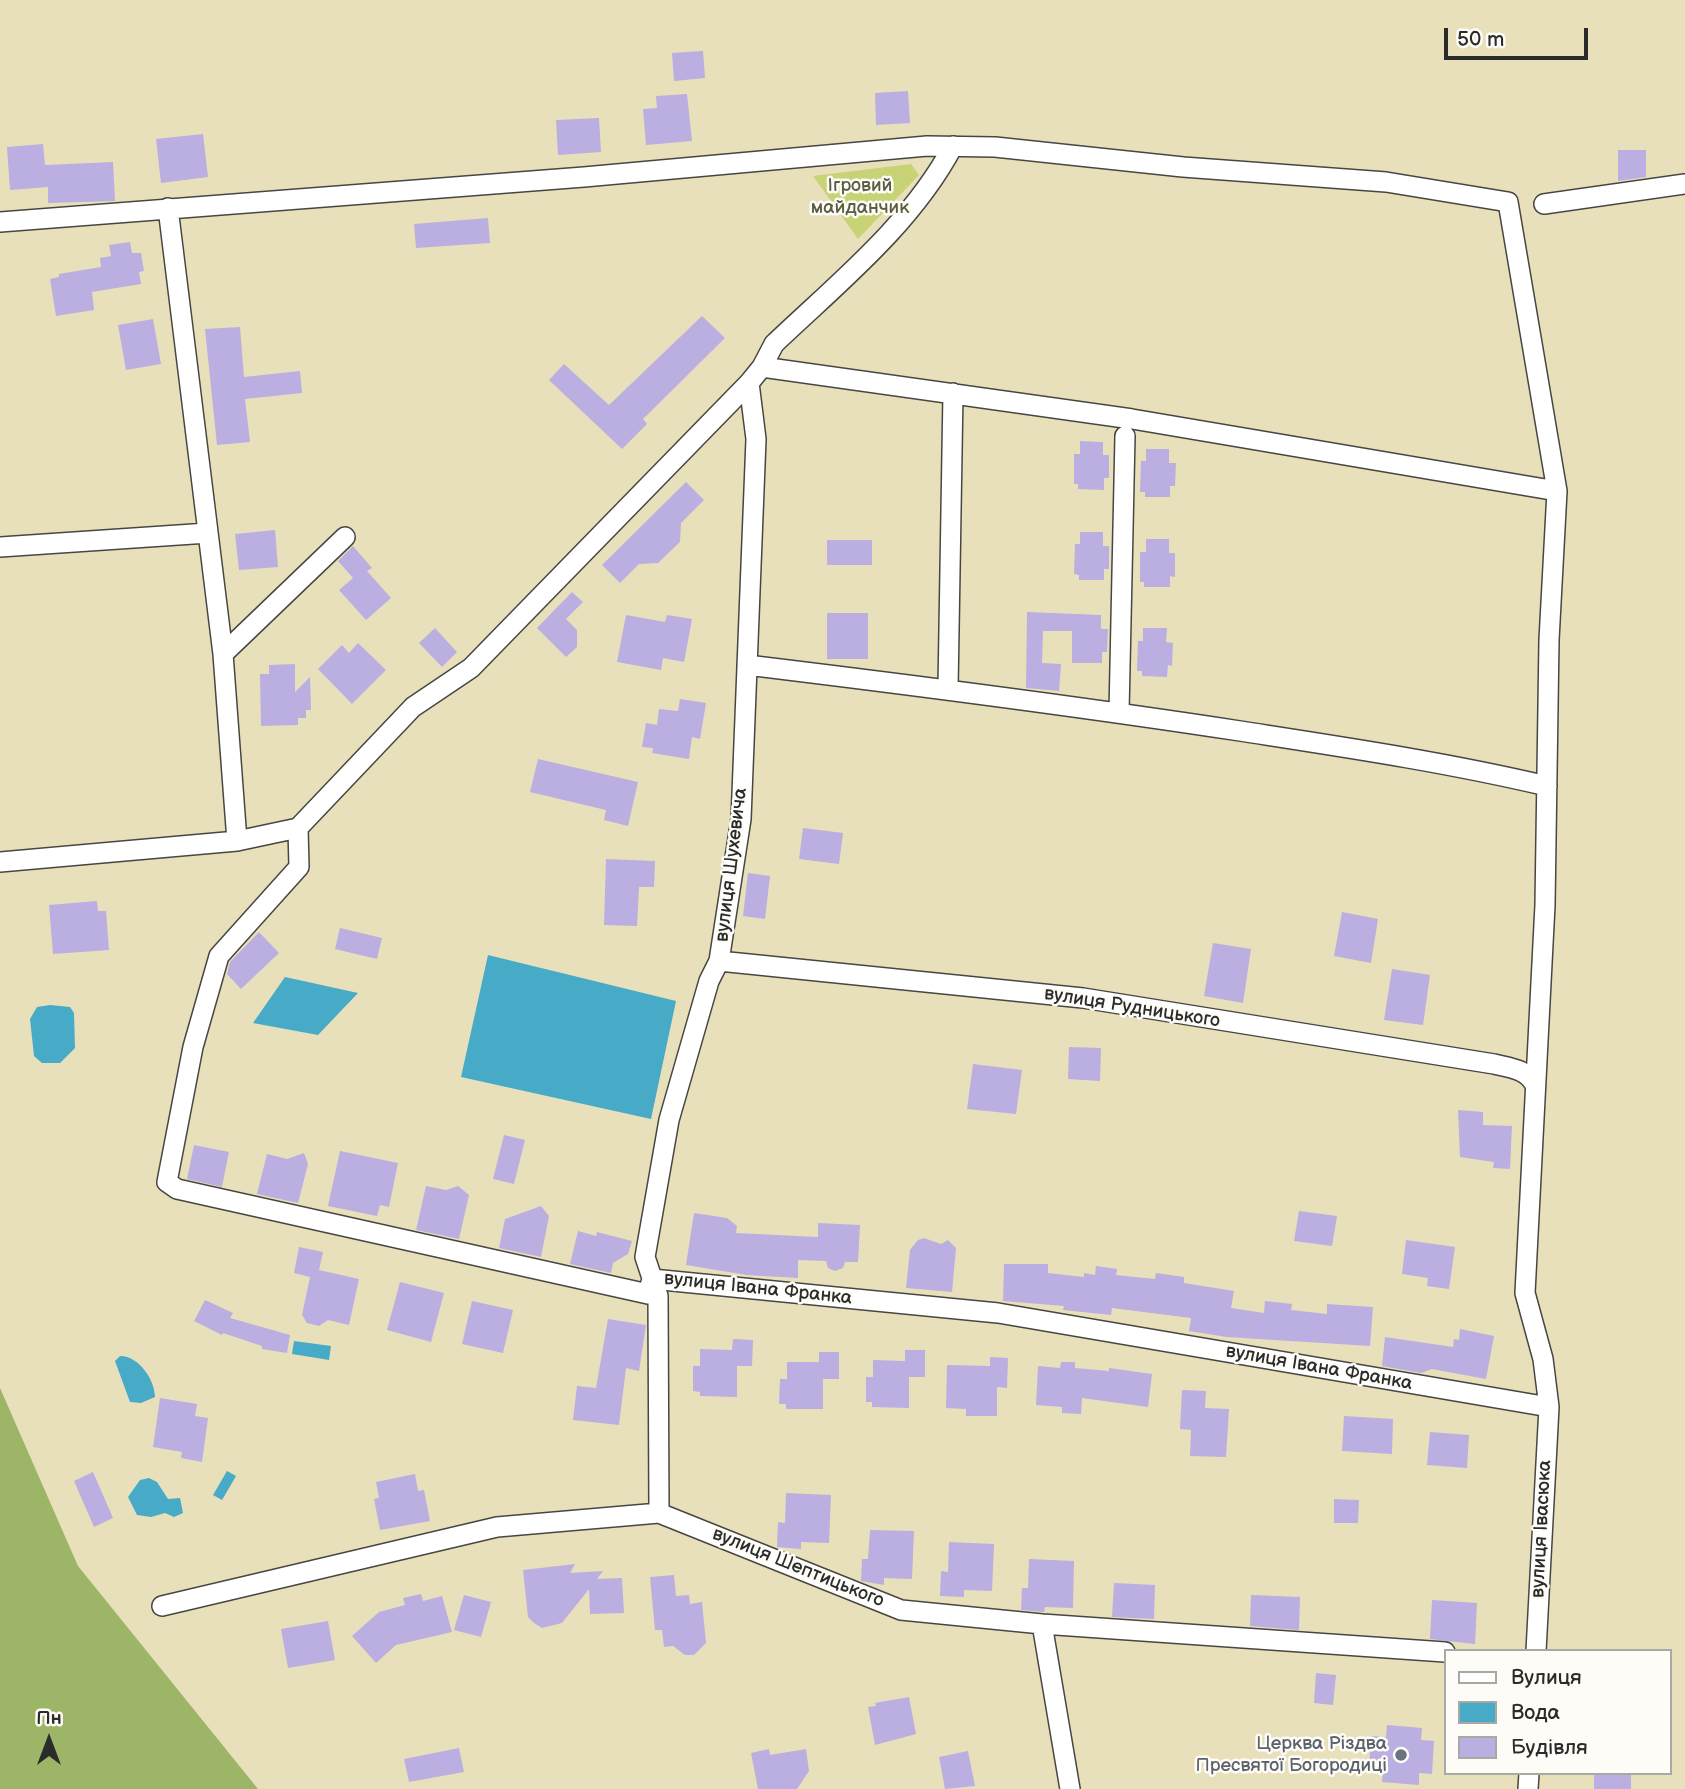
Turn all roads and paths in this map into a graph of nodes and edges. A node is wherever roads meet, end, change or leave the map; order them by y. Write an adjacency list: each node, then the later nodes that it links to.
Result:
1 (953, 146): 4 (street); 6 (street); 10 (street, вулиця Івасюка)
2 (1685, 184): 3 (street)
3 (1544, 204)
4 (169, 208): 5 (street); 11 (street)
5 (0, 222)
6 (762, 367): 7 (street); 8 (street)
7 (749, 383): 15 (street, вулиця Шухевича); 19 (street)
8 (953, 394): 10 (street); 16 (street)
9 (1125, 436): 17 (street)
10 (1557, 491): 18 (street, вулиця Івасюка)
11 (208, 533): 13 (street); 14 (street)
12 (345, 537): 14 (street)
13 (0, 547)
14 (223, 654): 20 (street)
15 (747, 665): 16 (street); 22 (street, вулиця Шухевича)
16 (948, 688): 17 (street)
17 (1119, 712): 18 (street)
18 (1547, 786): 23 (street, вулиця Івасюка)
19 (298, 828): 20 (street); 24 (street, вулиця Івана Франка)
20 (237, 841): 21 (street)
21 (0, 862)
22 (719, 961): 23 (street, вулиця Рудницького); 24 (street, вулиця Шухевича)
23 (1535, 1085): 25 (street, вулиця Івасюка)
24 (652, 1279): 25 (street, вулиця Івана Франка); 26 (street, вулиця Шухевича)
25 (1549, 1407): 29 (street, вулиця Івасюка)
26 (659, 1513): 27 (street, вулиця Шептицького); 28 (street, вулиця Шептицького)
27 (162, 1606)
28 (1042, 1624): 30 (street, вулиця Шептицького); 31 (street)
29 (1536, 1649)
30 (1444, 1652)
31 (1070, 1789)

